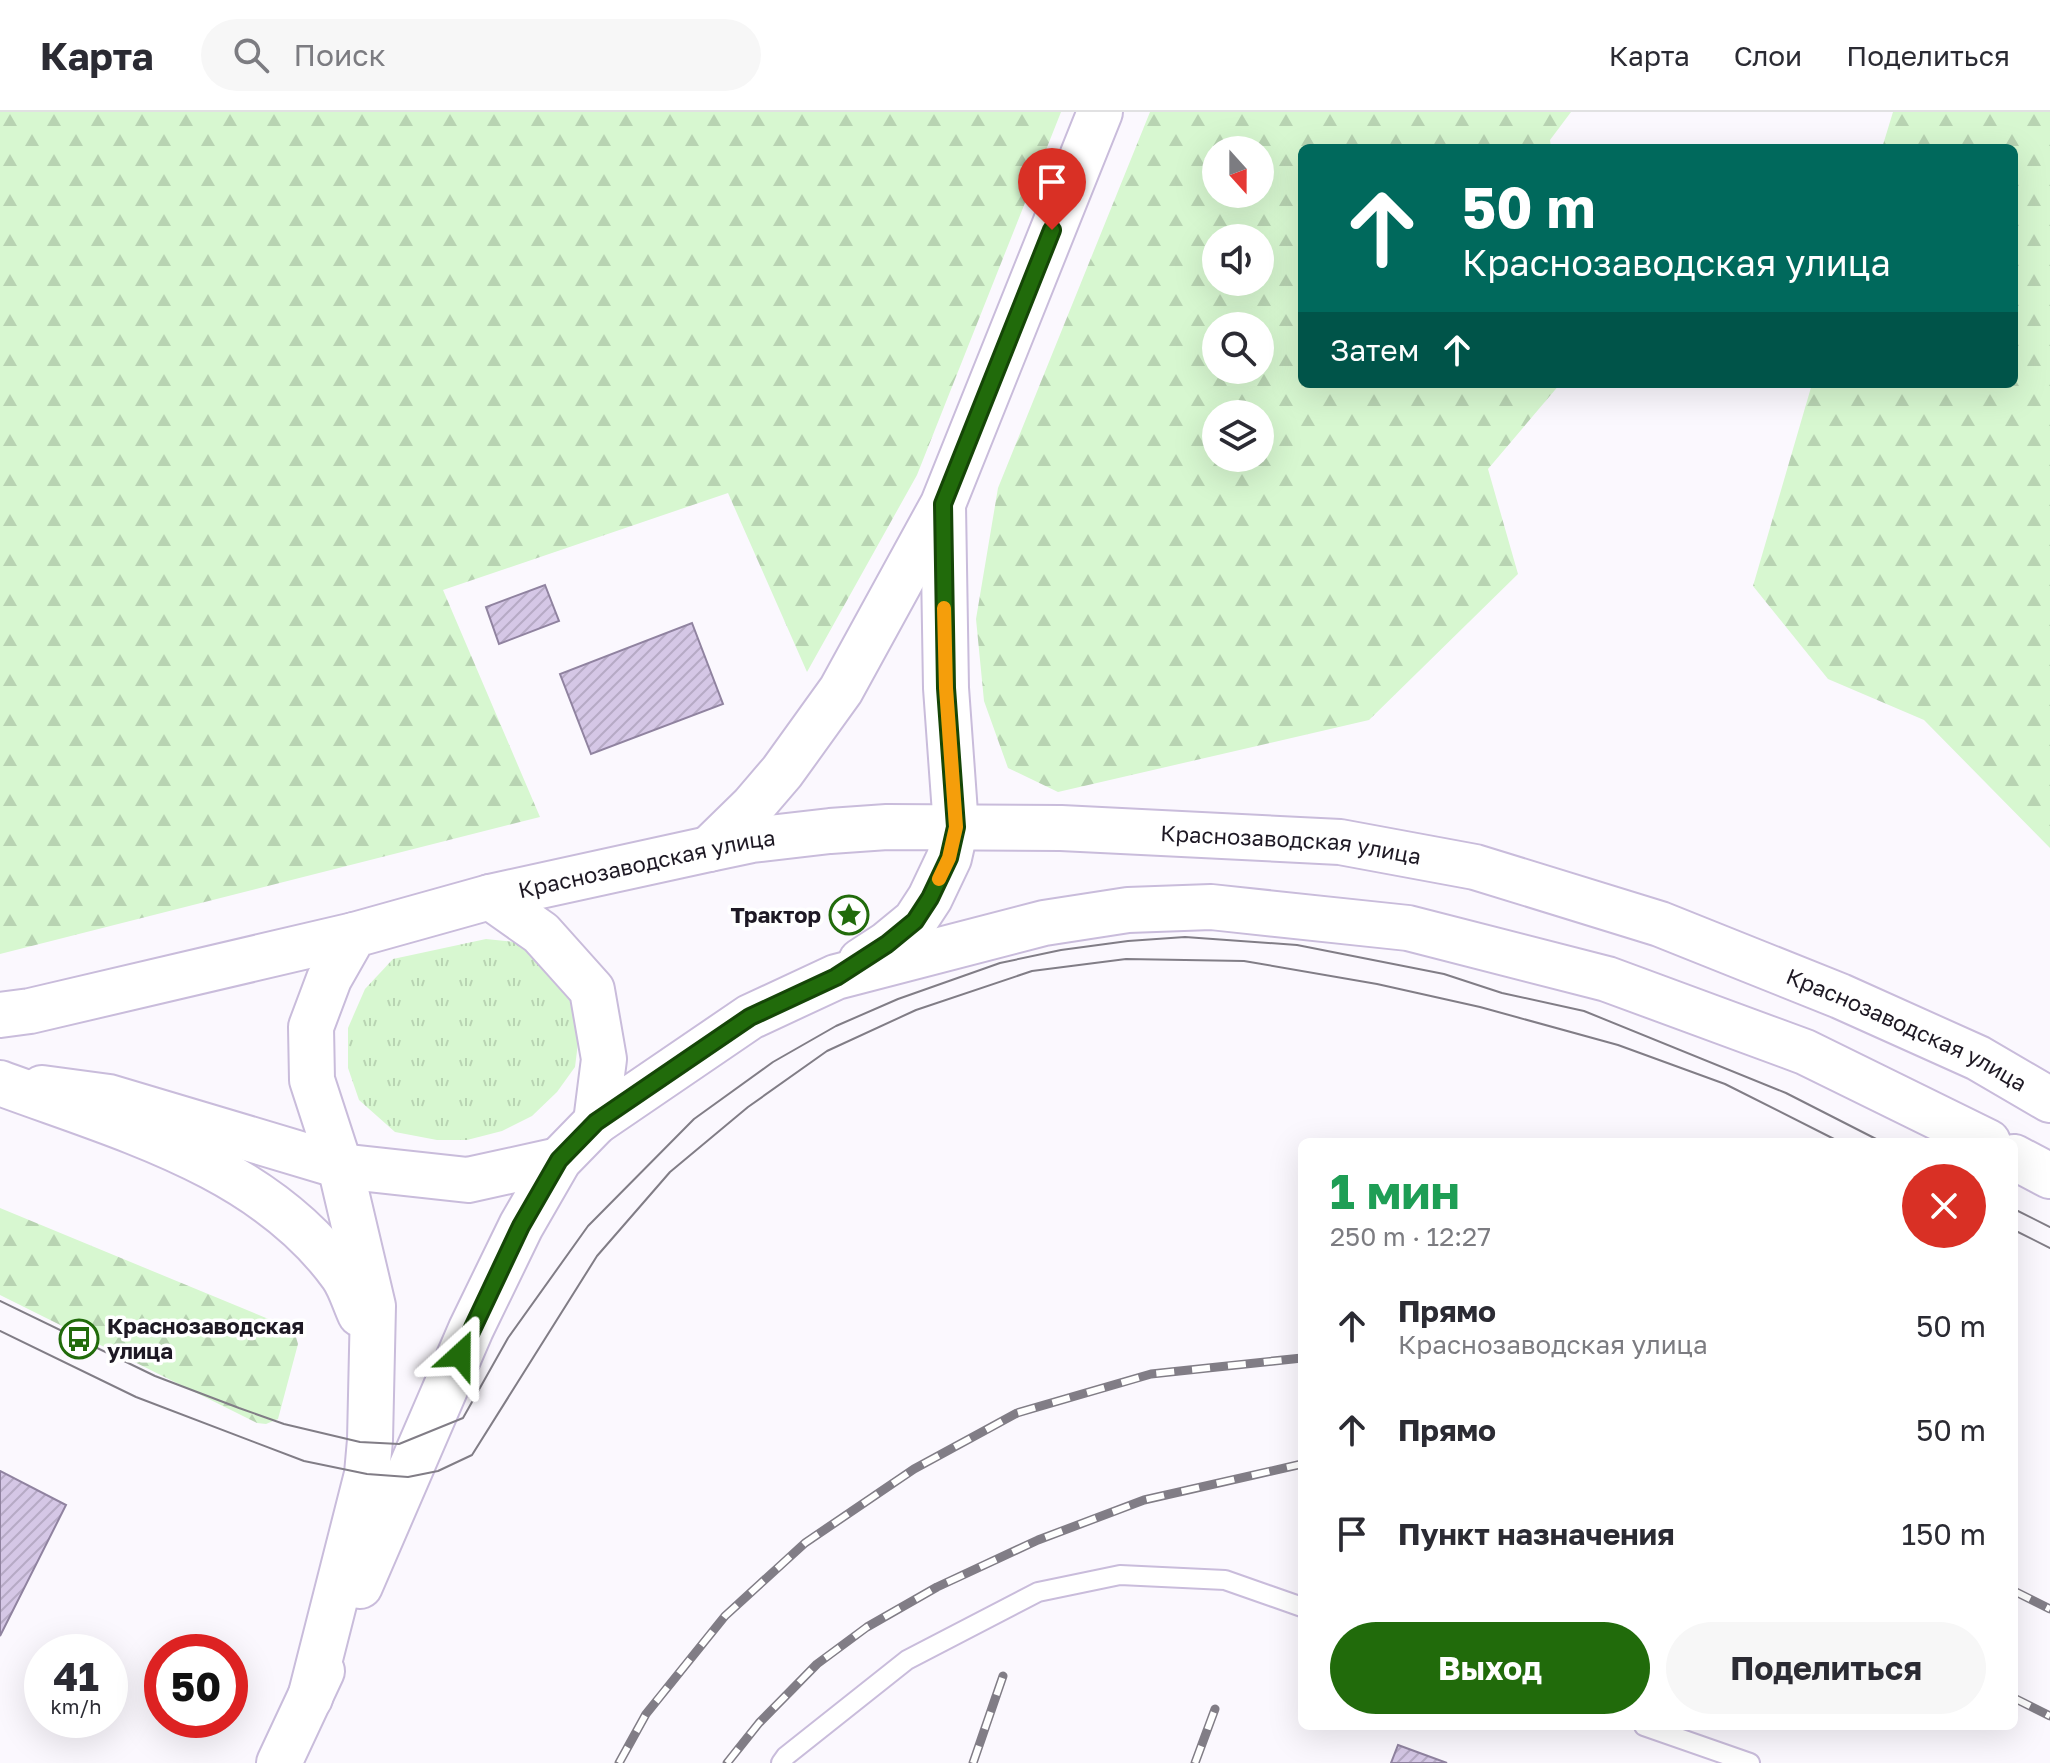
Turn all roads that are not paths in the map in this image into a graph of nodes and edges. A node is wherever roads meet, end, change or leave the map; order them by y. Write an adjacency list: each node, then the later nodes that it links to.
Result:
1 (1100, 112): 2 (main road)
2 (943, 504): 3 (main road); 4 (main road)
3 (956, 827): 4 (main road, Краснозаводская улица); 7 (main road); 10 (main road, Краснозаводская улица)
4 (709, 849): 5 (main road, Краснозаводская улица)
5 (490, 897): 6 (main road, Краснозаводская улица); 11 (main road)
6 (354, 935): 8 (main road, Краснозаводская улица); 15 (main road)
7 (836, 977): 11 (main road); 12 (main road)
8 (0, 1015)
9 (0, 1083): 15 (main road); 17 (main road)
10 (2050, 1100)
11 (596, 1122): 14 (main road)
12 (1980, 1138)
13 (2018, 1159): 16 (main road)
14 (559, 1160): 15 (main road); 19 (main road)
15 (340, 1166): 17 (main road)
16 (2050, 1176)
17 (373, 1342): 19 (main road)
18 (1298, 1606): 22 (lane)
19 (310, 1698): 21 (main road)
20 (1655, 1730): 23 (lane)
21 (279, 1763)
22 (781, 1763)
23 (1750, 1763)

